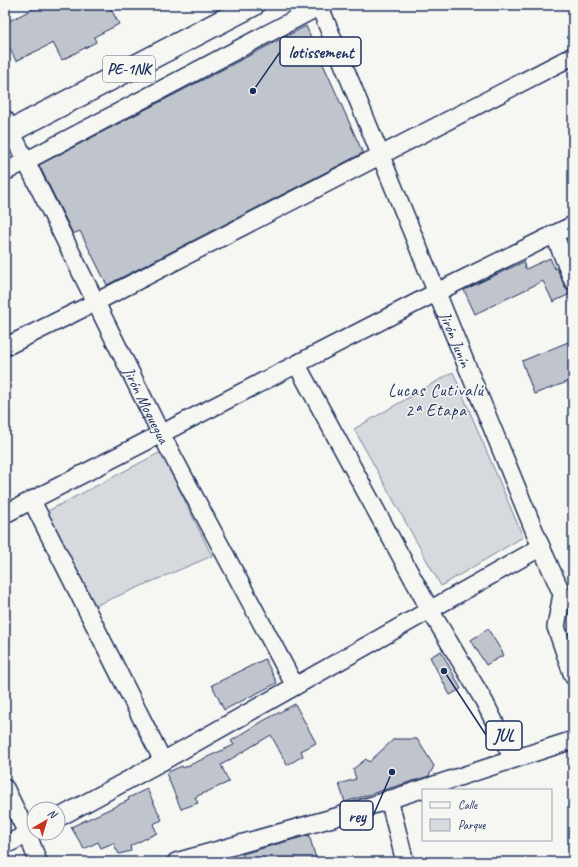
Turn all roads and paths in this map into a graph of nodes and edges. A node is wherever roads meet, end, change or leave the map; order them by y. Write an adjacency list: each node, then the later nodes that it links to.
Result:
1 (253, 5): 4 (main road, PE-1NK)
2 (320, 5): 5 (street, Jirón Junín); 6 (street)
3 (573, 56): 5 (street)
4 (7, 128): 6 (street, Jirón Moquegua)
5 (380, 155): 11 (street, Jirón Junín); 12 (street)
6 (25, 161): 7 (street); 12 (street, Jirón Moquegua)
7 (5, 172)
8 (573, 225): 9 (street)
9 (554, 234): 10 (street); 11 (street)
10 (573, 281)
11 (437, 292): 14 (street); 18 (street, Jirón Junín)
12 (96, 302): 13 (street); 15 (street, Jirón Moquegua)
13 (5, 347)
14 (297, 365): 15 (street); 20 (street)
15 (160, 434): 16 (street); 22 (street, Jirón Moquegua)
16 (32, 501): 17 (street); 25 (street)
17 (5, 514)
18 (540, 547): 19 (street, Jirón Junín); 20 (street)
19 (568, 592): 21 (street, Jirón Junín)
20 (430, 610): 22 (street); 24 (street)
21 (573, 676)
22 (296, 686): 25 (street)
23 (573, 740): 24 (street)
24 (514, 759): 28 (street)
25 (163, 761): 30 (street)
26 (5, 788): 31 (street)
27 (422, 789): 29 (street)
28 (423, 789)
29 (389, 800): 36 (street); 37 (street)
30 (66, 814)
31 (26, 824)
32 (26, 835): 34 (street)
33 (33, 841): 35 (street)
34 (5, 845)
35 (38, 862)
36 (176, 862)
37 (405, 862)

